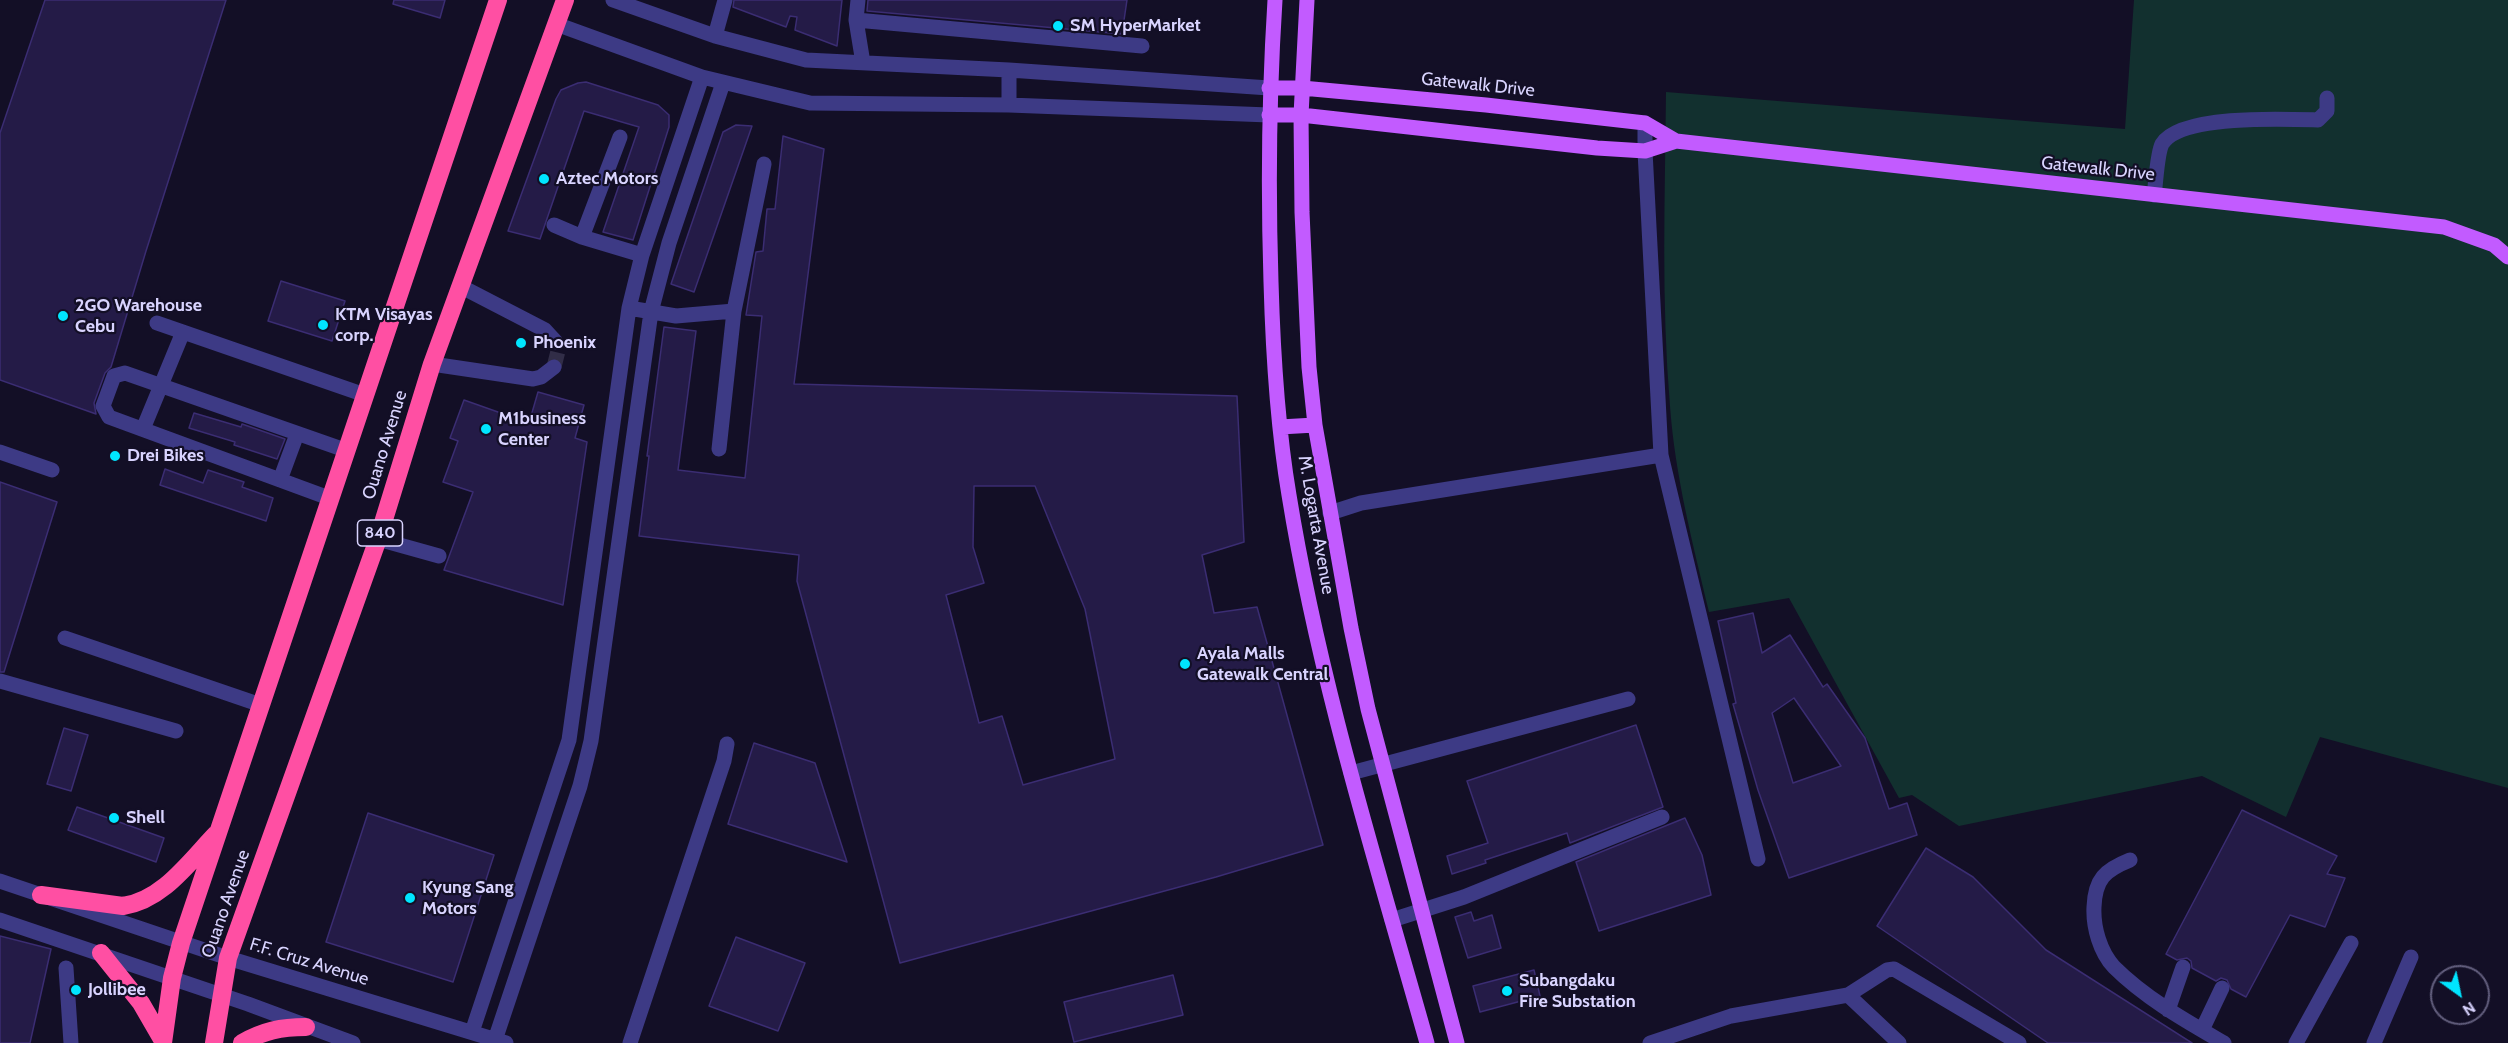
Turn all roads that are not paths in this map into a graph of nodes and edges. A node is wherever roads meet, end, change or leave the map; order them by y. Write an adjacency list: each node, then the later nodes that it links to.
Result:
1 (498, 0): 42 (highway, Ouano Avenue)
2 (565, 0): 9 (highway, Ouano Avenue / 840)
3 (613, 0): 10 (street)
4 (725, 0): 10 (street)
5 (858, 0): 8 (street)
6 (1275, 0): 16 (main road, M. Logarta Avenue)
7 (1308, 0): 17 (main road, M. Logarta Avenue)
8 (856, 20): 11 (street); 12 (street)
9 (556, 24): 14 (street); 32 (highway, Ouano Avenue / 840)
10 (715, 36): 12 (street)
11 (1142, 46)
12 (863, 63): 13 (street)
13 (1010, 70): 16 (street); 19 (street)
14 (702, 77): 15 (street); 30 (street)
15 (723, 83): 19 (street); 35 (street)
16 (1269, 88): 17 (main road, Gatewalk Drive); 20 (main road, M. Logarta Avenue)
17 (1302, 88): 21 (main road, M. Logarta Avenue); 22 (main road, Gatewalk Drive)
18 (2327, 98): 27 (street)
19 (1008, 105): 20 (street)
20 (1269, 115): 21 (main road, Gatewalk Drive); 44 (main road, M. Logarta Avenue)
21 (1301, 115): 25 (main road, Gatewalk Drive); 43 (main road, M. Logarta Avenue)
22 (1645, 123): 24 (main road, Gatewalk Drive); 25 (street)
23 (620, 137): 29 (street)
24 (1677, 141): 25 (main road, Gatewalk Drive); 27 (main road, Gatewalk Drive)
25 (1645, 151): 50 (street)
26 (764, 164): 34 (street)
27 (2154, 195): 31 (main road, Gatewalk Drive)
28 (554, 225): 29 (street)
29 (582, 237): 30 (street)
30 (642, 255): 33 (street)
31 (2508, 257)
32 (460, 286): 38 (street); 39 (highway, Ouano Avenue / 840)
33 (629, 308): 35 (street); 62 (street)
34 (734, 311): 35 (street); 47 (street)
35 (651, 312): 63 (street)
36 (157, 323): 37 (street)
37 (183, 332): 41 (street); 42 (street)
38 (556, 342)
39 (432, 364): 40 (street); 55 (highway, Ouano Avenue / 840)
40 (554, 367)
41 (160, 386): 45 (street); 45 (street); 46 (street)
42 (365, 395): 48 (highway, Ouano Avenue)
43 (1315, 425): 44 (main road); 54 (main road, M. Logarta Avenue)
44 (1280, 428): 66 (main road, M. Logarta Avenue)
45 (143, 429): 52 (street)
46 (297, 434): 48 (street); 52 (street)
47 (718, 449)
48 (345, 450): 53 (highway, Ouano Avenue)
49 (0, 452): 51 (street)
50 (1661, 455): 54 (street); 69 (street)
51 (52, 471)
52 (280, 480): 53 (street)
53 (329, 498): 60 (highway, Ouano Avenue)
54 (1330, 513): 65 (main road, M. Logarta Avenue)
55 (378, 539): 56 (street); 80 (highway, Ouano Avenue / 840)
56 (439, 556)
57 (65, 638): 60 (street)
58 (0, 681): 61 (street)
59 (1628, 699): 65 (street)
60 (261, 705): 68 (highway, Ouano Avenue)
61 (176, 731)
62 (569, 740): 63 (street); 90 (street)
63 (591, 741): 91 (street)
64 (727, 744): 97 (street)
65 (1384, 764): 66 (street); 73 (main road, M. Logarta Avenue)
66 (1351, 774): 75 (main road, M. Logarta Avenue)
67 (1662, 817): 73 (street)
68 (219, 830): 72 (highway); 76 (highway, Ouano Avenue)
69 (1758, 859)
70 (2130, 860): 87 (street)
71 (0, 881): 72 (street, F.F. Cruz Avenue)
72 (41, 895): 76 (street, F.F. Cruz Avenue)
73 (1422, 910): 75 (street); 99 (main road, M. Logarta Avenue)
74 (0, 920): 78 (street)
75 (1392, 920): 98 (main road, M. Logarta Avenue)
76 (182, 943): 80 (street, F.F. Cruz Avenue); 83 (highway, Ouano Avenue)
77 (2351, 943): 104 (street)
78 (101, 954): 83 (street); 92 (highway)
79 (2410, 957): 105 (street)
80 (228, 958): 85 (highway, Ouano Avenue / 840); 90 (street, F.F. Cruz Avenue)
81 (2183, 967): 87 (street)
82 (66, 968): 93 (street)
83 (172, 978): 85 (street); 92 (highway, Ouano Avenue)
84 (2222, 988): 89 (street)
85 (220, 995): 88 (street); 94 (highway, Ouano Avenue / 840)
86 (1848, 995): 100 (street); 101 (street); 102 (street)
87 (2168, 1010): 89 (street)
88 (306, 1027): 95 (highway); 96 (street)
89 (2202, 1030): 103 (street)
90 (472, 1032): 91 (street, F.F. Cruz Avenue)
91 (500, 1041)
92 (163, 1042)
93 (71, 1043)
94 (214, 1043)
95 (242, 1043)
96 (353, 1043)
97 (630, 1043)
98 (1426, 1043)
99 (1457, 1043)
100 (1650, 1043)
101 (1899, 1043)
102 (2019, 1043)
103 (2224, 1043)
104 (2296, 1043)
105 (2374, 1043)

